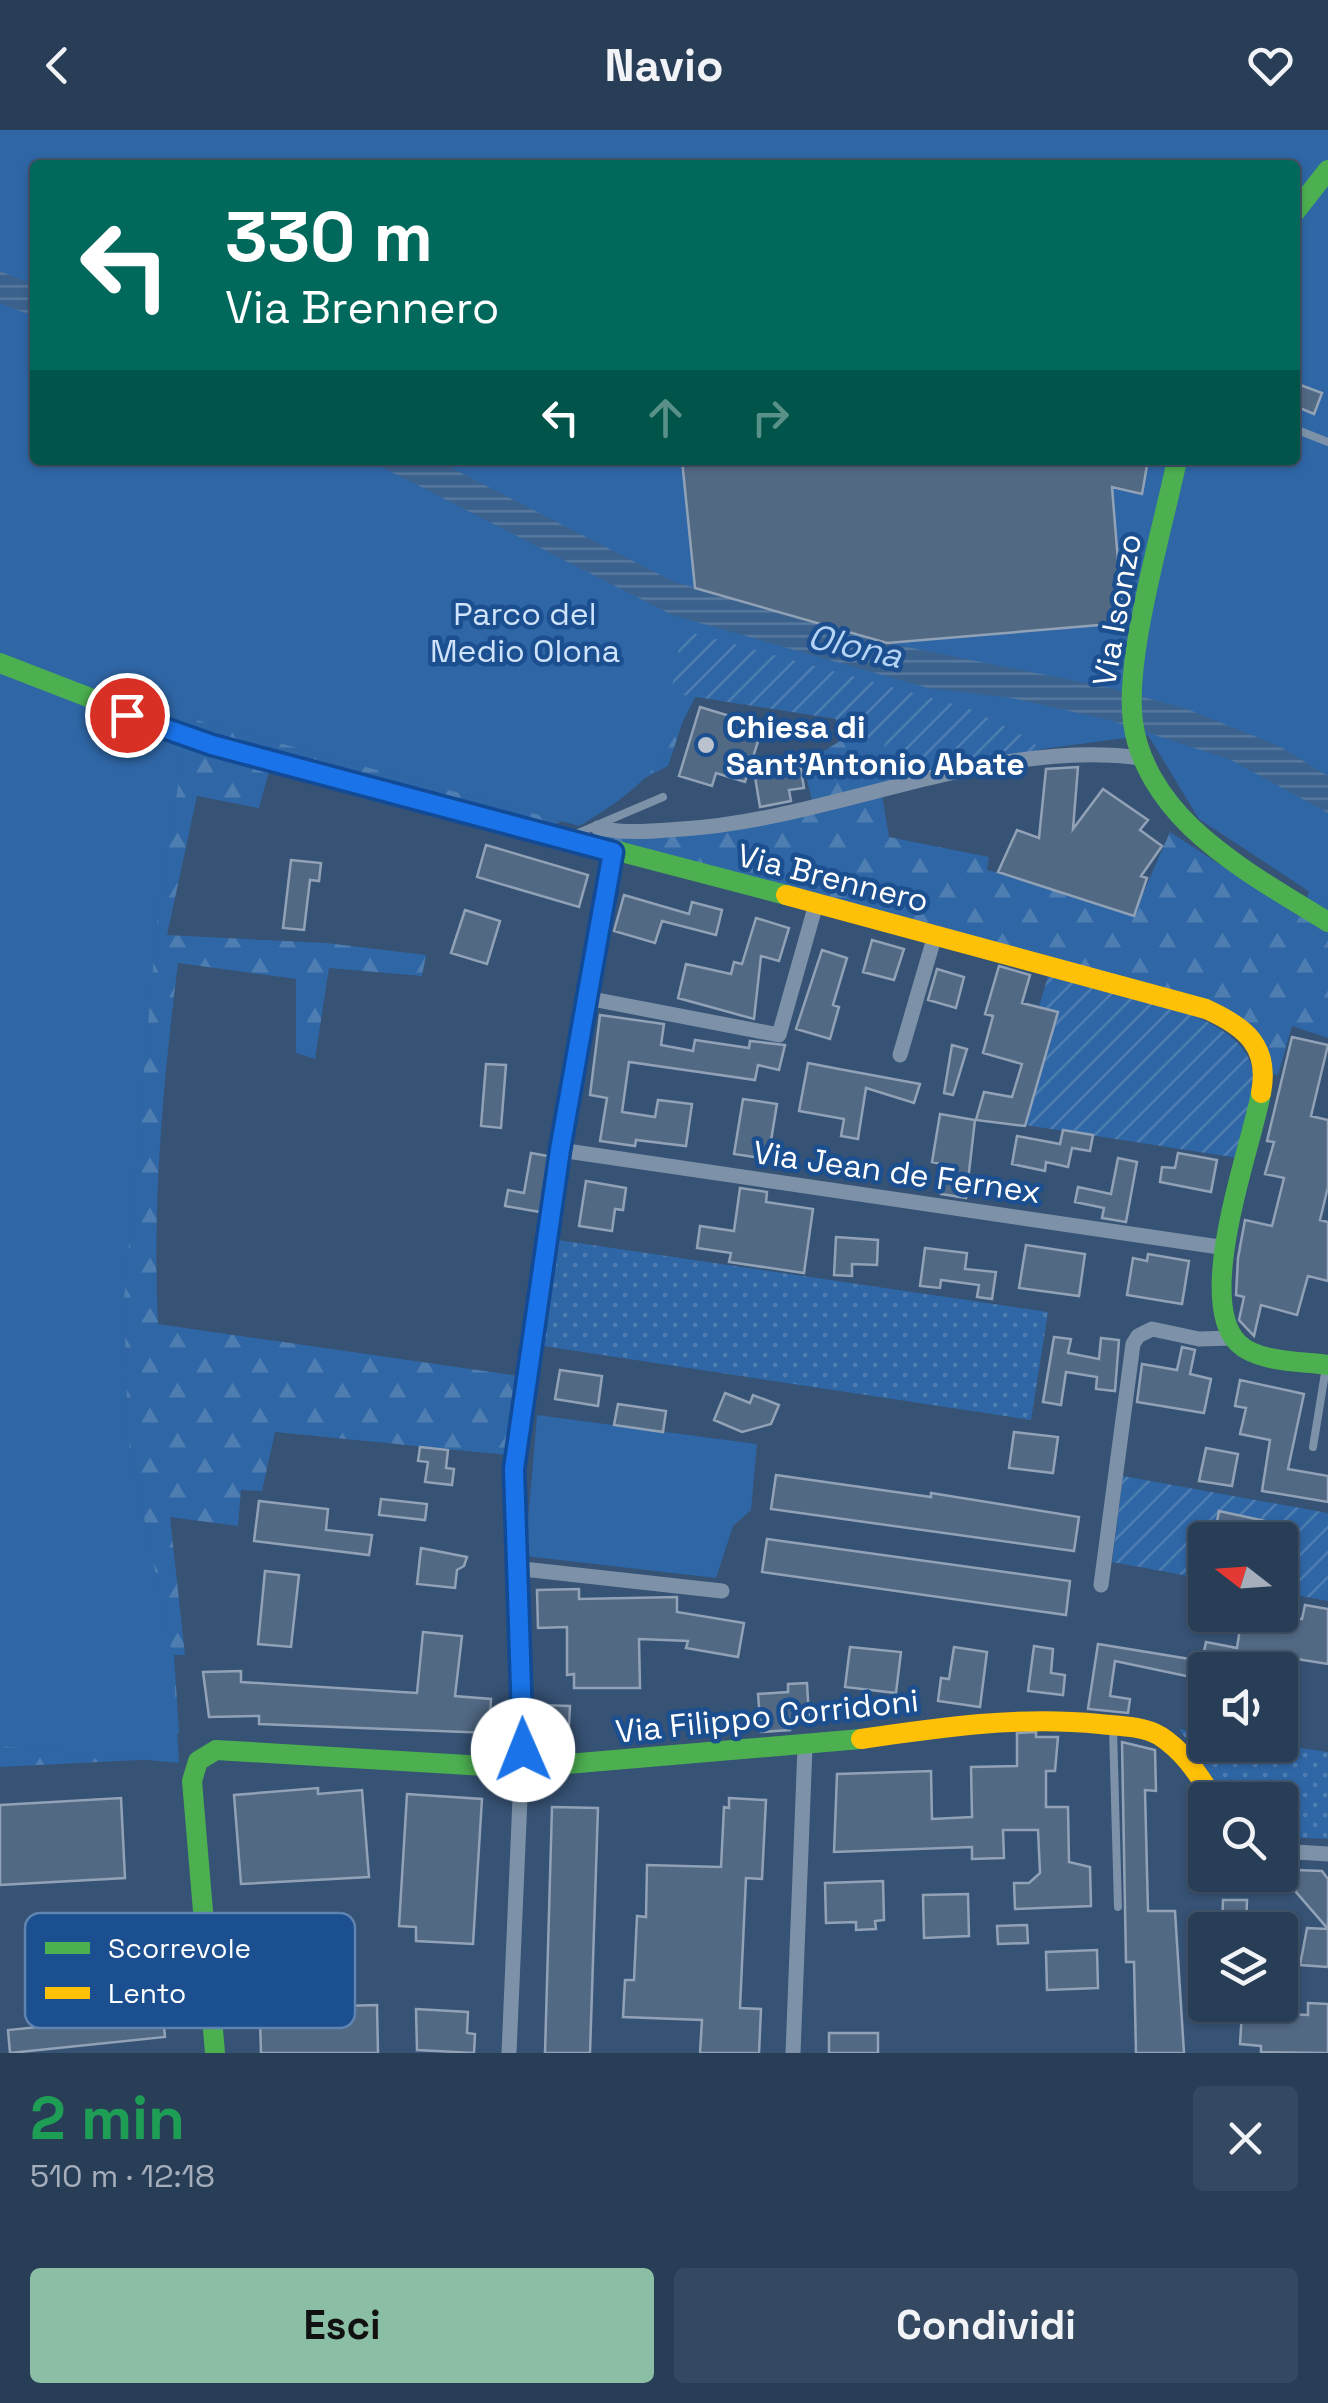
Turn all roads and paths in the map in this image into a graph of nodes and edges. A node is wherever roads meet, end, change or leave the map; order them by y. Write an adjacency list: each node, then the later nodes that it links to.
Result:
1 (1328, 170): 2 (street)
2 (1301, 204)
3 (1328, 429): 5 (lane)
4 (1300, 431): 5 (lane)
5 (1326, 441)
6 (1176, 465): 8 (street, Via Isonzo)
7 (0, 663): 11 (street, Via Brennero)
8 (1140, 756): 10 (street); 14 (street, Via Isonzo)
9 (664, 797): 10 (lane)
10 (598, 828): 11 (lane)
11 (562, 838): 12 (street, Via Brennero)
12 (613, 852): 13 (street, Via Brennero); 16 (street)
13 (816, 904): 15 (street, Via Brennero); 16 (street)
14 (1328, 922)
15 (935, 935): 17 (street); 19 (street, Via Brennero)
16 (587, 998): 18 (street)
17 (900, 1055)
18 (560, 1150): 19 (street, Via Jean de Fernex); 23 (street)
19 (1226, 1248): 20 (street, Via Brennero)
20 (1232, 1338): 21 (street); 24 (street)
21 (1327, 1365): 22 (lane)
22 (1312, 1447)
23 (514, 1568): 25 (street); 28 (street)
24 (1100, 1584)
25 (722, 1591)
26 (1113, 1724): 27 (street, Via Filippo Corridoni); 29 (street, Via Filippo Corridoni); 32 (lane)
27 (805, 1747): 28 (street, Via Filippo Corridoni); 37 (street)
28 (520, 1768): 33 (street, Via Filippo Corridoni); 36 (street)
29 (1204, 1782)
30 (1298, 1852): 31 (street)
31 (1328, 1854)
32 (1118, 1908)
33 (203, 1913)
34 (213, 2028): 35 (street, Via Filippo Corridoni)
35 (215, 2053)
36 (509, 2053)
37 (792, 2053)

